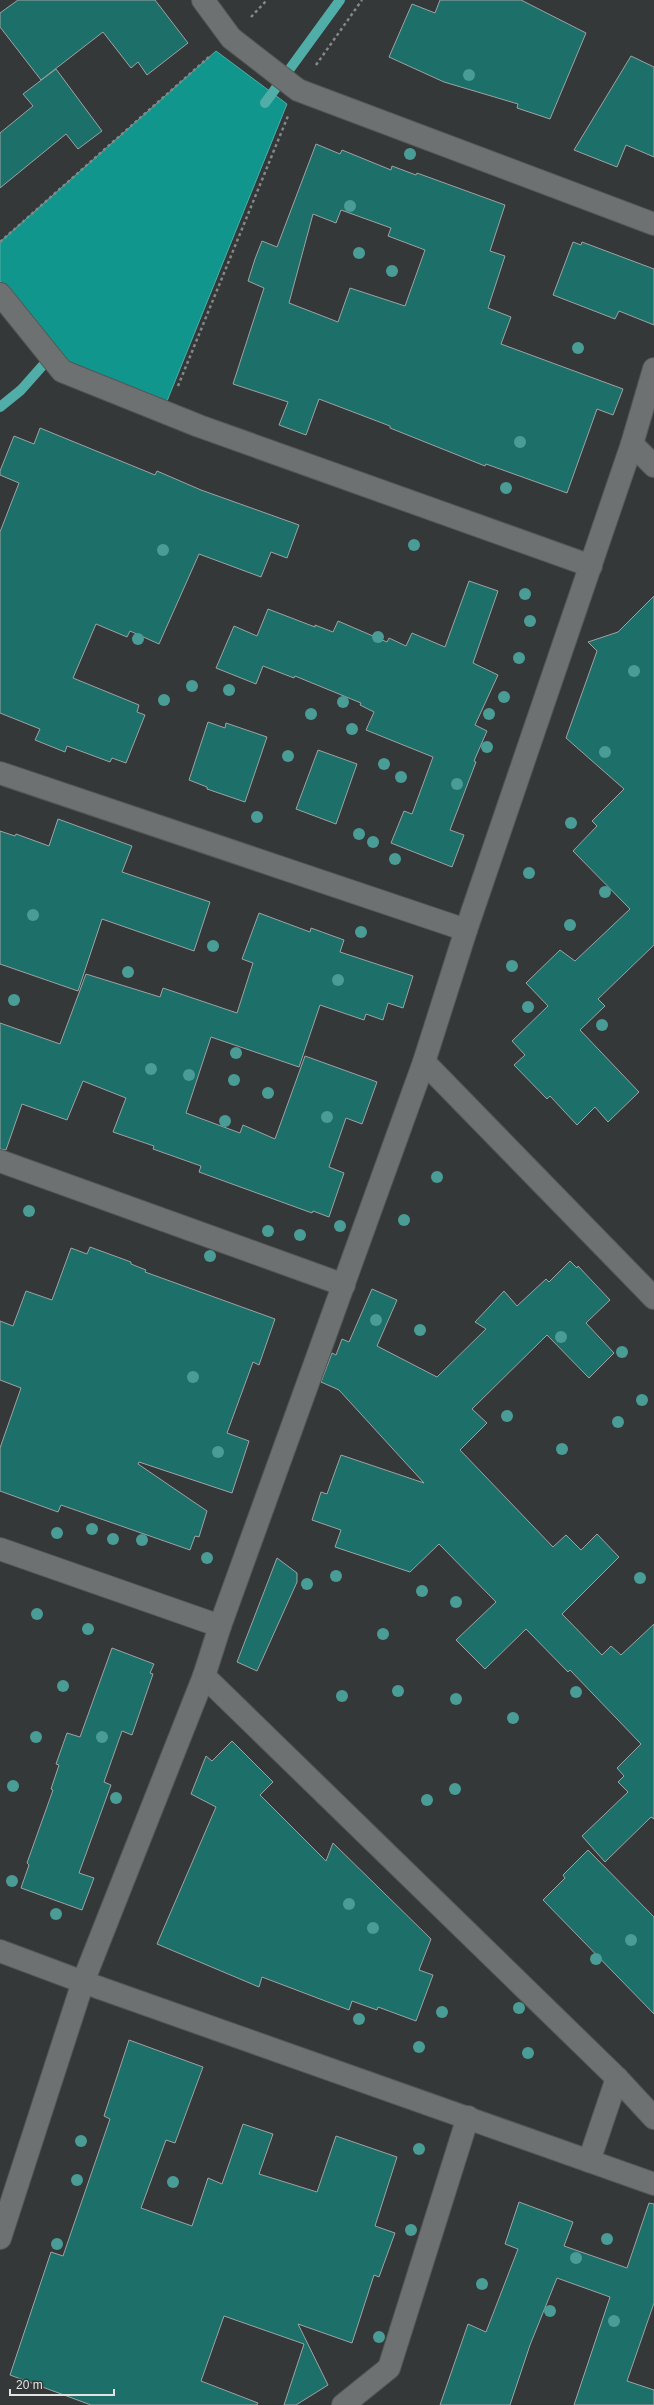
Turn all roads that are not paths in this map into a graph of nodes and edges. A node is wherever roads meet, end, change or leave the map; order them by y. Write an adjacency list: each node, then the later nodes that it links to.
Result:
1 (203, 0): 2 (street)
2 (654, 224)
3 (0, 294): 7 (street)
4 (654, 369): 5 (street)
5 (632, 444): 6 (street); 7 (street)
6 (654, 466)
7 (591, 566): 9 (street)
8 (0, 773): 9 (street)
9 (466, 930): 10 (street)
10 (424, 1062): 12 (street); 13 (street)
11 (0, 1161): 12 (street)
12 (344, 1285): 15 (street)
13 (654, 1298)
14 (0, 1549): 15 (street)
15 (220, 1626): 16 (street)
16 (204, 1676): 18 (street); 19 (street)
17 (0, 1951): 18 (street)
18 (83, 1982): 20 (street); 24 (street)
19 (617, 2078): 21 (street); 22 (street)
20 (468, 2117): 22 (street); 25 (street)
21 (654, 2118)
22 (589, 2161): 23 (street)
23 (654, 2184)
24 (0, 2238)
25 (343, 2405)

